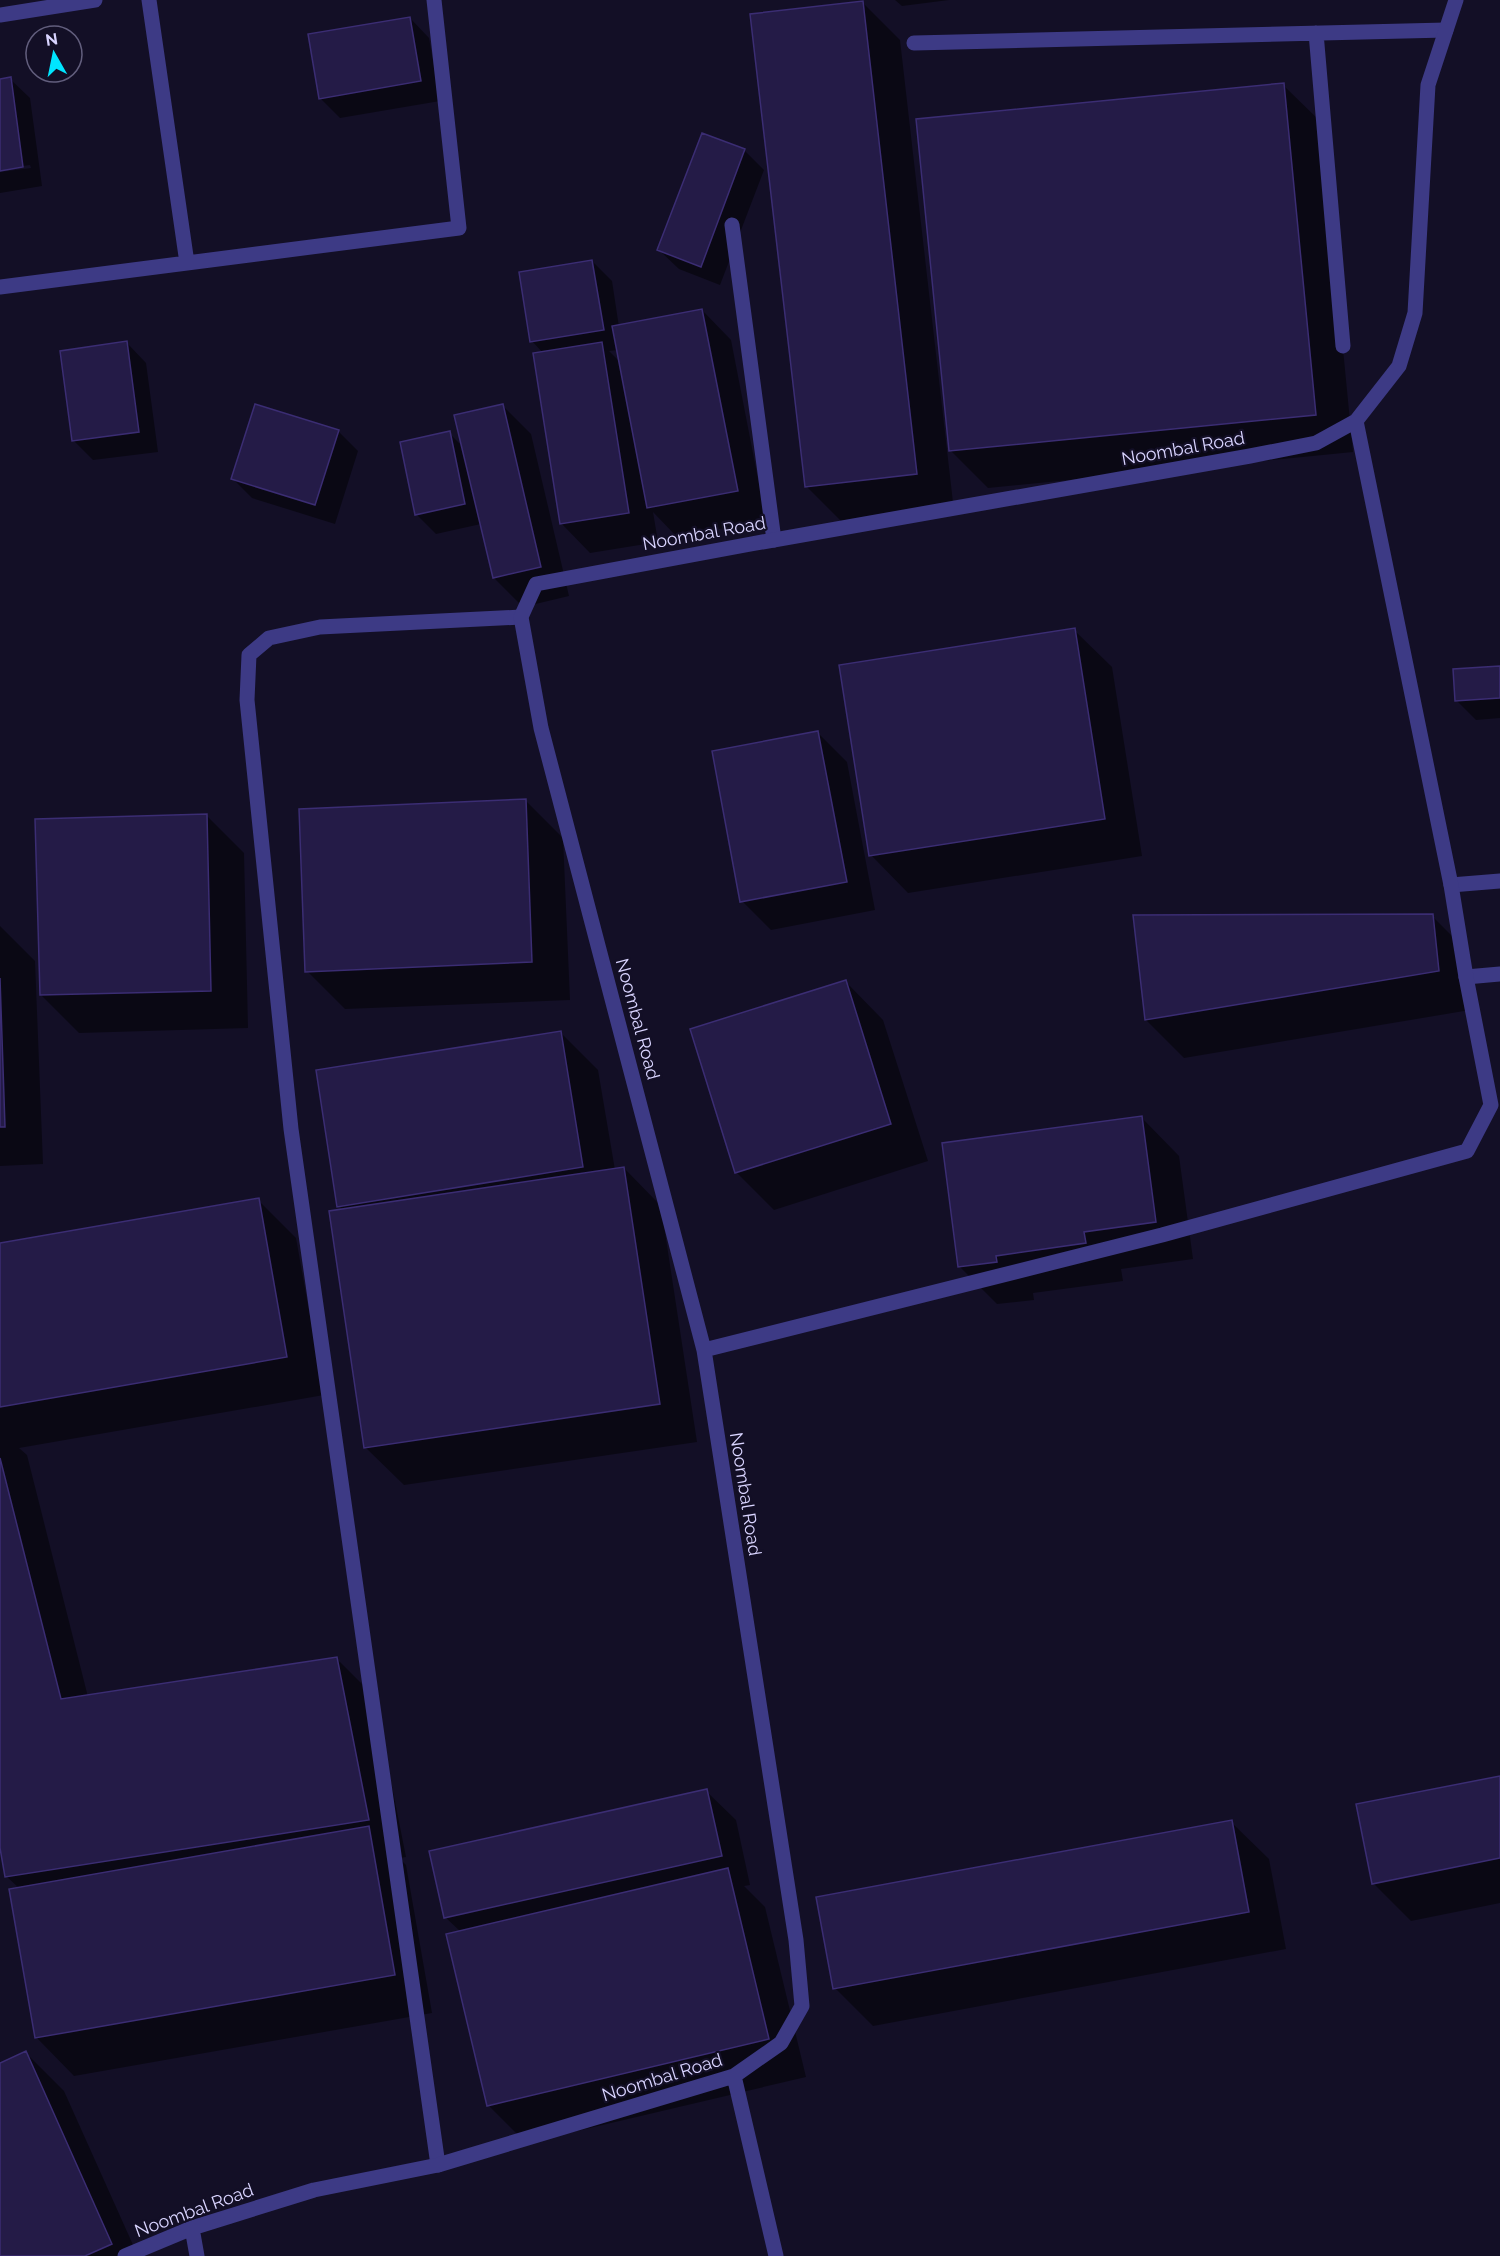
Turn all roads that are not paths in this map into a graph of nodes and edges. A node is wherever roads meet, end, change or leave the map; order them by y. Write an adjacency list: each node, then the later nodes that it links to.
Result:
1 (95, 0): 5 (street)
2 (149, 0): 10 (street)
3 (434, 0): 10 (street)
4 (1456, 0): 6 (street, Noombal Road)
5 (0, 15)
6 (1446, 30): 7 (street); 13 (street, Noombal Road)
7 (1316, 33): 8 (street); 12 (street)
8 (914, 43)
9 (732, 225): 14 (street)
10 (187, 263): 11 (street)
11 (0, 287)
12 (1343, 346)
13 (1356, 421): 14 (street, Noombal Road); 17 (street)
14 (774, 540): 15 (street, Noombal Road)
15 (520, 617): 20 (street, Noombal Road); 22 (street)
16 (1500, 881): 17 (street)
17 (1451, 885): 19 (street)
18 (1500, 974): 19 (street)
19 (1466, 977): 20 (street)
20 (704, 1350): 21 (street, Noombal Road)
21 (735, 2076): 22 (street, Noombal Road); 26 (street)
22 (438, 2165): 23 (street, Noombal Road)
23 (192, 2228): 24 (street, Noombal Road); 25 (street)
24 (125, 2256)
25 (197, 2256)
26 (776, 2256)

